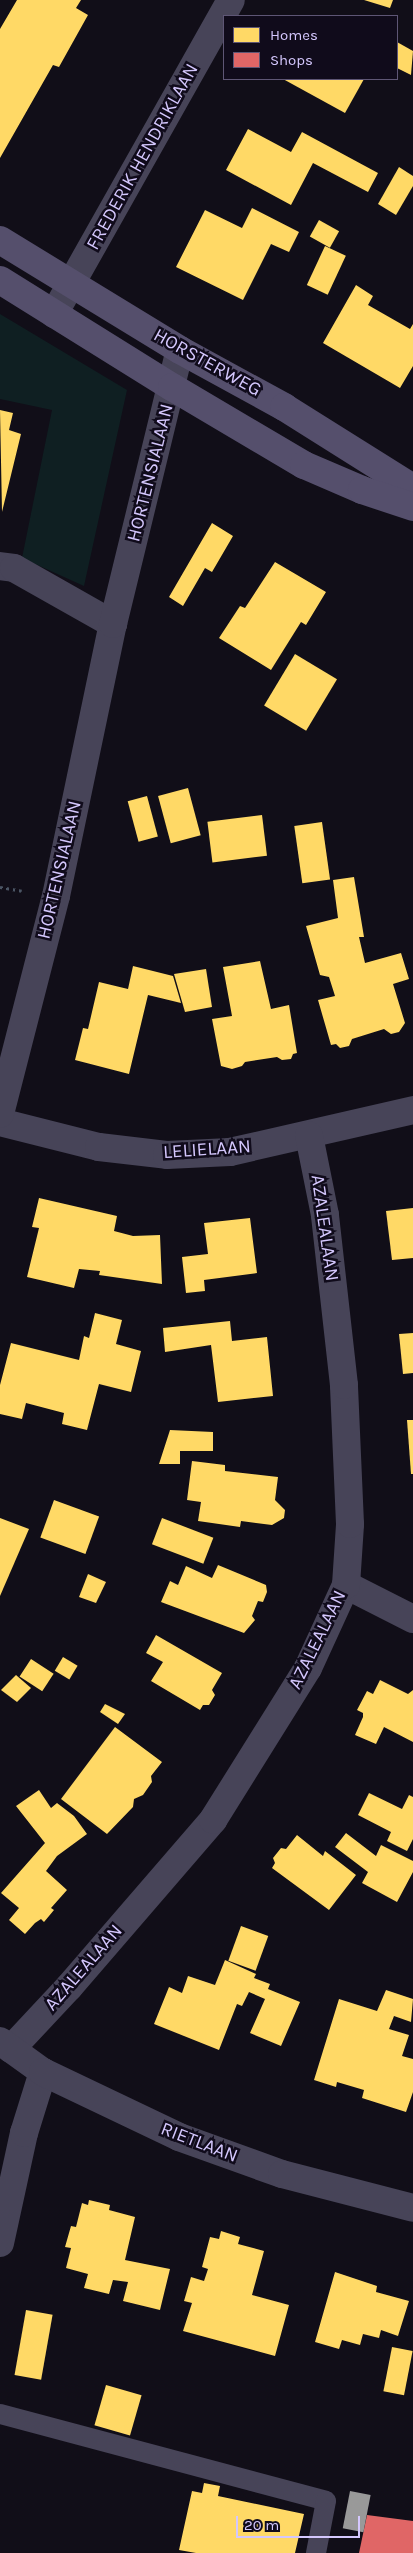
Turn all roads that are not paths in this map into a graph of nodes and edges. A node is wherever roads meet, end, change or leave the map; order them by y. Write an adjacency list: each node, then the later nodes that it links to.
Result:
1 (231, 0): 4 (street, FREDERIK HENDRIKLAAN)
2 (0, 240): 4 (main road, HORSTERWEG)
3 (0, 280): 5 (main road, HORSTERWEG)
4 (72, 282): 5 (street, FREDERIK HENDRIKLAAN); 6 (main road, HORSTERWEG)
5 (54, 314): 7 (main road, HORSTERWEG)
6 (180, 350): 7 (street, HORTENSIALAAN); 8 (main road, HORSTERWEG)
7 (172, 388): 9 (main road, HORSTERWEG); 11 (street, HORTENSIALAAN)
8 (413, 488)
9 (413, 507)
10 (0, 566): 11 (street)
11 (113, 624): 13 (street, HORTENSIALAAN)
12 (413, 1110): 15 (street, LELIELAAN)
13 (0, 1114)
14 (0, 1122): 15 (street, LELIELAAN)
15 (309, 1136): 16 (street, AZALEALAAN)
16 (346, 1585): 17 (street); 18 (street, AZALEALAAN)
17 (413, 1619)
18 (6, 2045): 19 (street, RIETLAAN)
19 (43, 2072): 20 (street, RIETLAAN); 21 (street)
20 (413, 2208)
21 (0, 2243)
22 (0, 2414): 23 (lane)
23 (316, 2553)

